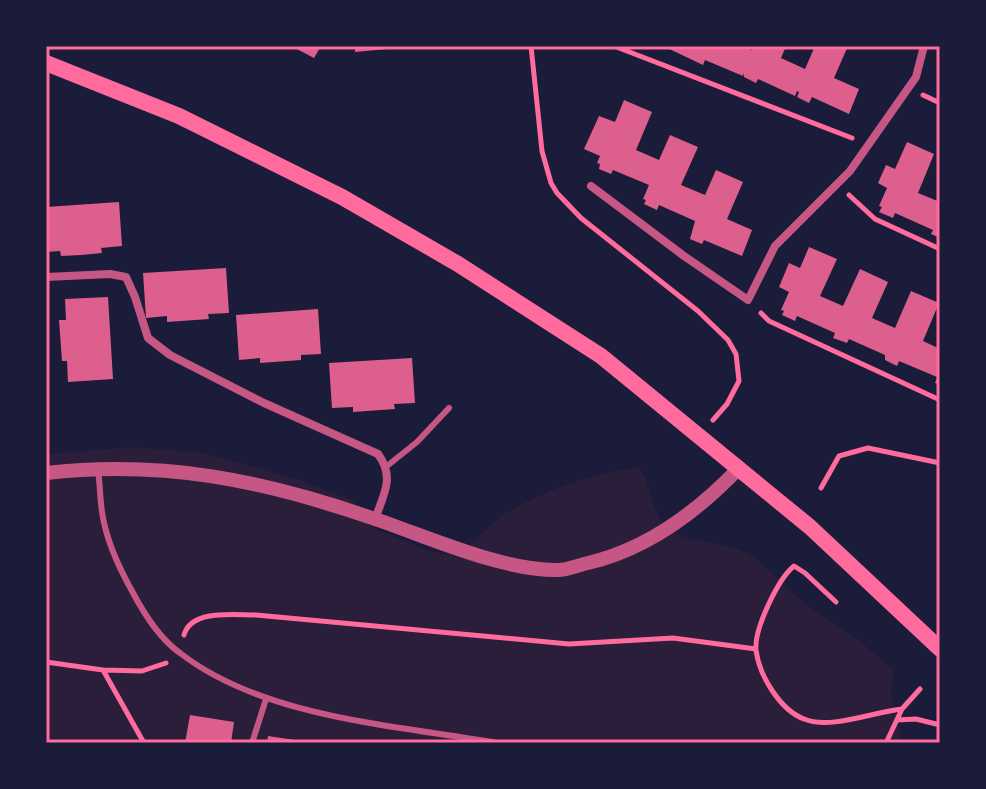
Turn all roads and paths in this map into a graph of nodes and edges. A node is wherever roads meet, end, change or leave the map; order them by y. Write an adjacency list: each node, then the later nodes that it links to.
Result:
1 (531, 46): 13 (path)
2 (614, 46): 5 (path)
3 (924, 46): 5 (street)
4 (46, 63): 13 (main road)
5 (867, 145): 6 (street)
6 (836, 185): 8 (path); 10 (street)
7 (591, 186): 10 (street)
8 (940, 249)
9 (46, 277): 15 (street)
10 (748, 300): 11 (path)
11 (940, 400)
12 (449, 408): 15 (lane)
13 (699, 436): 16 (main road)
14 (940, 463): 19 (path)
15 (387, 466): 20 (street)
16 (739, 468): 20 (street); 23 (main road)
17 (98, 470): 18 (street); 20 (street); 24 (lane)
18 (46, 473)
19 (821, 488)
20 (375, 519)
21 (836, 602): 22 (path)
22 (756, 649): 24 (path); 29 (path)
23 (940, 649)
24 (177, 652): 26 (path); 28 (lane)
25 (46, 662): 26 (path)
26 (103, 670): 32 (path)
27 (920, 689): 29 (path)
28 (266, 699): 33 (lane); 34 (lane)
29 (902, 709): 30 (path)
30 (897, 720): 31 (path); 35 (path)
31 (940, 725)
32 (144, 743)
33 (252, 743)
34 (497, 743)
35 (886, 743)

